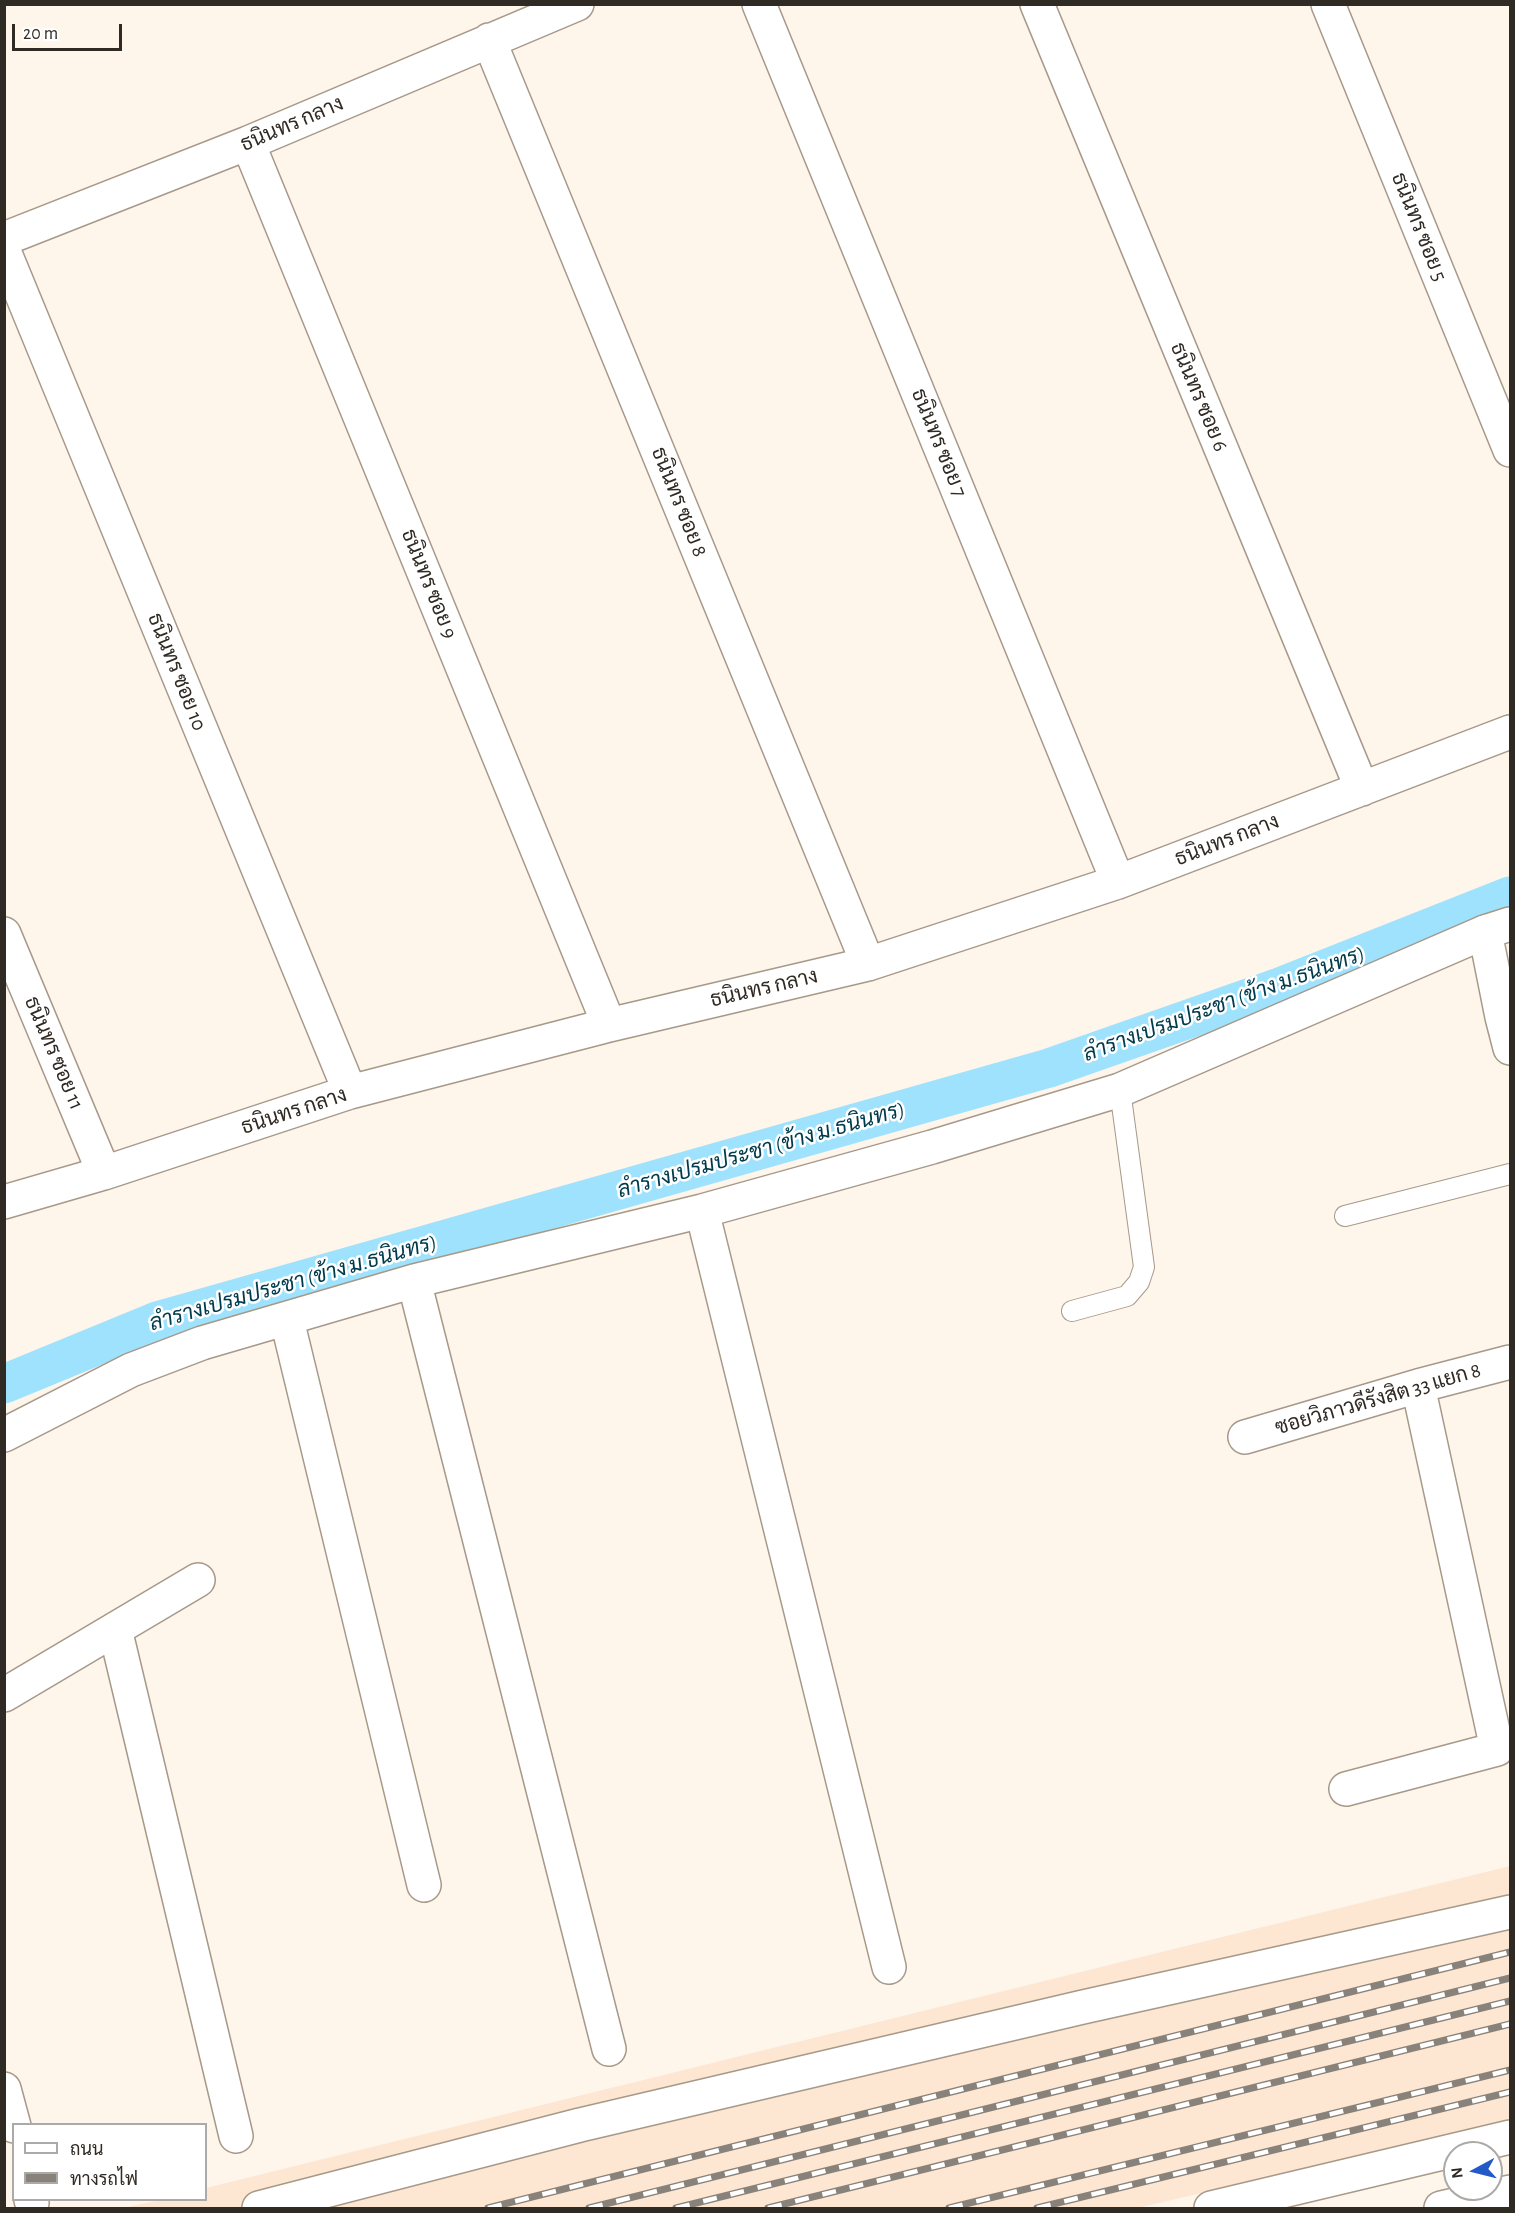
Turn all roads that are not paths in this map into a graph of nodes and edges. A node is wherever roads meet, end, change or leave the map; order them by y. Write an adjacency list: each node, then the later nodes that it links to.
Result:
1 (577, 4): 5 (street, ธนินทร กลาง)
2 (759, 4): 12 (street, ธนินทร ซอย 7)
3 (1036, 4): 11 (street, ธนินทร ซอย 6)
4 (1328, 4): 9 (street, ธนินทร ซอย 5)
5 (489, 40): 6 (street, ธนินทร กลาง); 15 (street, ธนินทร ซอย 8)
6 (248, 143): 7 (street, ธนินทร กลาง); 16 (street, ธนินทร ซอย 9)
7 (4, 239)
8 (4, 251): 19 (street, ธนินทร ซอย 10)
9 (1510, 450)
10 (1510, 732): 11 (street, ธนินทร กลาง)
11 (1362, 789): 12 (street, ธนินทร กลาง)
12 (1118, 882): 15 (street, ธนินทร กลาง)
13 (1498, 928): 17 (street); 18 (street)
14 (4, 933): 20 (street, ธนินทร ซอย 11)
15 (868, 964): 16 (street, ธนินทร กลาง)
16 (609, 1025): 19 (street, ธนินทร กลาง)
17 (1510, 1048)
18 (1120, 1090): 23 (street); 26 (lane)
19 (350, 1092): 20 (street, ธนินทร กลาง)
20 (104, 1173): 22 (street, ธนินทร กลาง)
21 (1510, 1174): 24 (lane)
22 (4, 1202)
23 (702, 1211): 25 (street); 39 (street)
24 (1345, 1216)
25 (414, 1281): 27 (street); 40 (street)
26 (1072, 1311)
27 (286, 1320): 30 (street); 37 (street)
28 (1510, 1362): 29 (street, ซอยวิภาวดีรังสิต 33 แยก 8)
29 (1418, 1386): 31 (street, ซอยวิภาวดีรังสิต 33 แยก 8); 35 (street)
30 (4, 1435)
31 (1245, 1437)
32 (198, 1580): 33 (street)
33 (115, 1629): 34 (street); 43 (street)
34 (4, 1695)
35 (1504, 1747): 36 (street)
36 (1346, 1789)
37 (424, 1886)
38 (1510, 1912): 46 (street)
39 (889, 1966)
40 (609, 2049)
41 (4, 2089): 42 (street)
42 (13, 2123)
43 (236, 2136)
44 (1510, 2137): 47 (street)
45 (1510, 2192): 48 (street)
46 (259, 2208)
47 (1211, 2208)
48 (1442, 2208)

